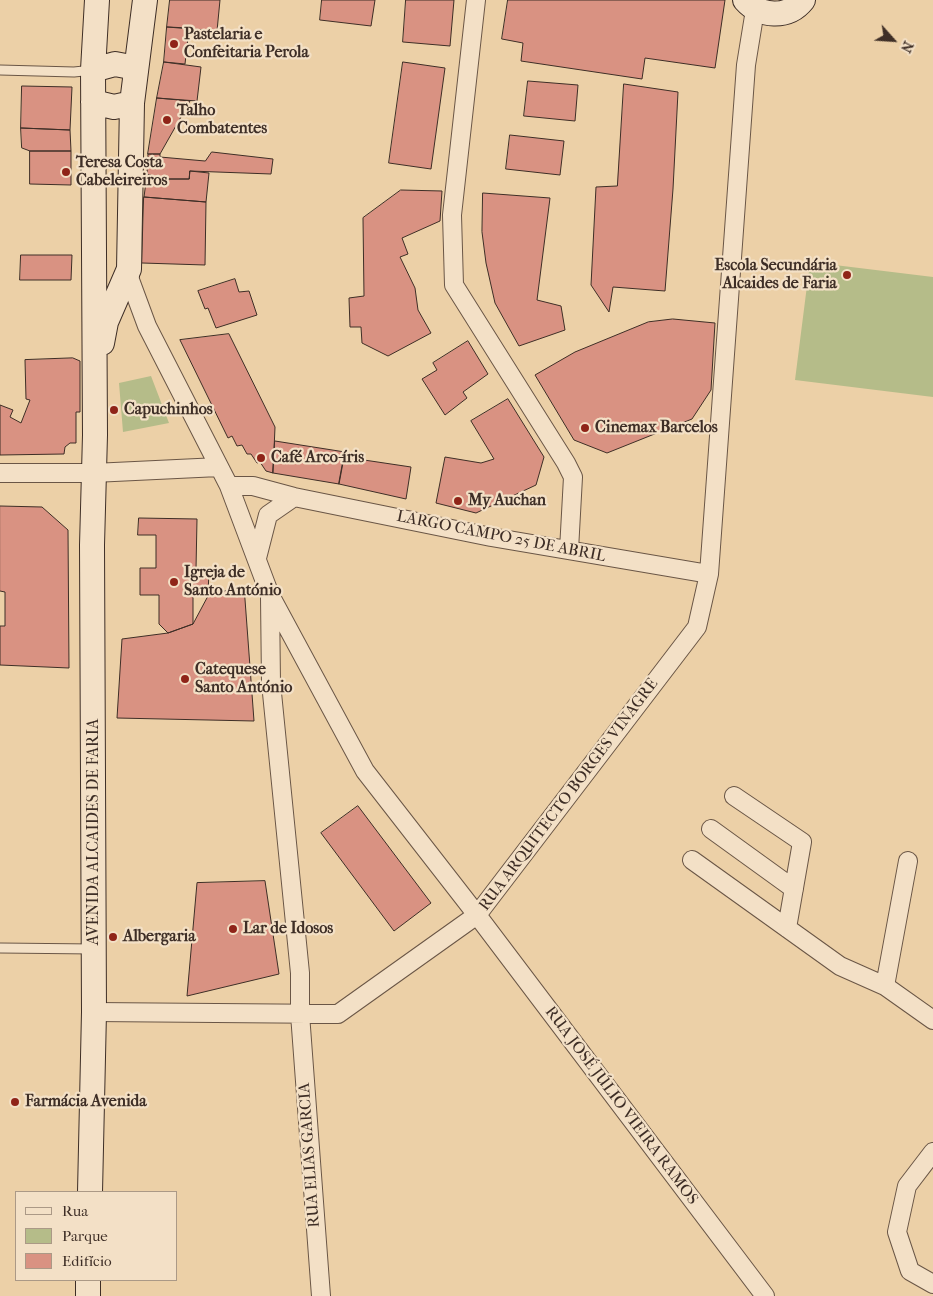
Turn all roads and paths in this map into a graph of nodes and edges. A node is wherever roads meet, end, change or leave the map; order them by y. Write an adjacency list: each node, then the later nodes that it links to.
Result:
1 (145, 0): 6 (street)
2 (476, 0): 18 (street)
3 (803, 0): 5 (street)
4 (95, 4): 8 (street)
5 (750, 5): 20 (street, RUA ARQUITECTO BORGES VINAGRE)
6 (136, 68): 8 (street); 10 (street)
7 (0, 70): 8 (lane)
8 (93, 70): 9 (street)
9 (94, 102): 10 (street); 12 (street)
10 (132, 103): 11 (street)
11 (129, 269): 12 (street); 13 (street)
12 (94, 376): 15 (street, AVENIDA ALCAIDES DE FARIA)
13 (219, 467): 15 (street); 16 (street)
14 (0, 473): 15 (street)
15 (93, 473): 30 (street, AVENIDA ALCAIDES DE FARIA)
16 (229, 486): 17 (street, LARGO CAMPO 25 DE ABRIL); 19 (street)
17 (294, 497): 18 (street, LARGO CAMPO 25 DE ABRIL); 19 (street)
18 (569, 550): 20 (street, LARGO CAMPO 25 DE ABRIL)
19 (257, 558): 21 (street)
20 (709, 574): 27 (street, RUA ARQUITECTO BORGES VINAGRE)
21 (270, 595): 27 (street); 33 (street)
22 (734, 796): 26 (street)
23 (711, 829): 26 (street)
24 (692, 860): 28 (street)
25 (908, 861): 31 (street)
26 (794, 889): 28 (street)
27 (477, 915): 33 (street, RUA ARQUITECTO BORGES VINAGRE); 41 (street, RUA JOSÉ JÚLIO VIEIRA RAMOS)
28 (787, 928): 31 (street)
29 (0, 948): 30 (lane)
30 (94, 949): 32 (street, AVENIDA ALCAIDES DE FARIA)
31 (885, 986): 34 (street)
32 (94, 1012): 33 (street, RUA ARQUITECTO BORGES VINAGRE); 36 (street, AVENIDA ALCAIDES DE FARIA)
33 (300, 1014): 40 (street, RUA ELIAS GARCIA)
34 (933, 1020)
35 (933, 1152): 38 (street)
36 (90, 1191)
37 (88, 1281): 39 (street)
38 (933, 1284)
39 (88, 1296)
40 (321, 1296)
41 (765, 1296)

